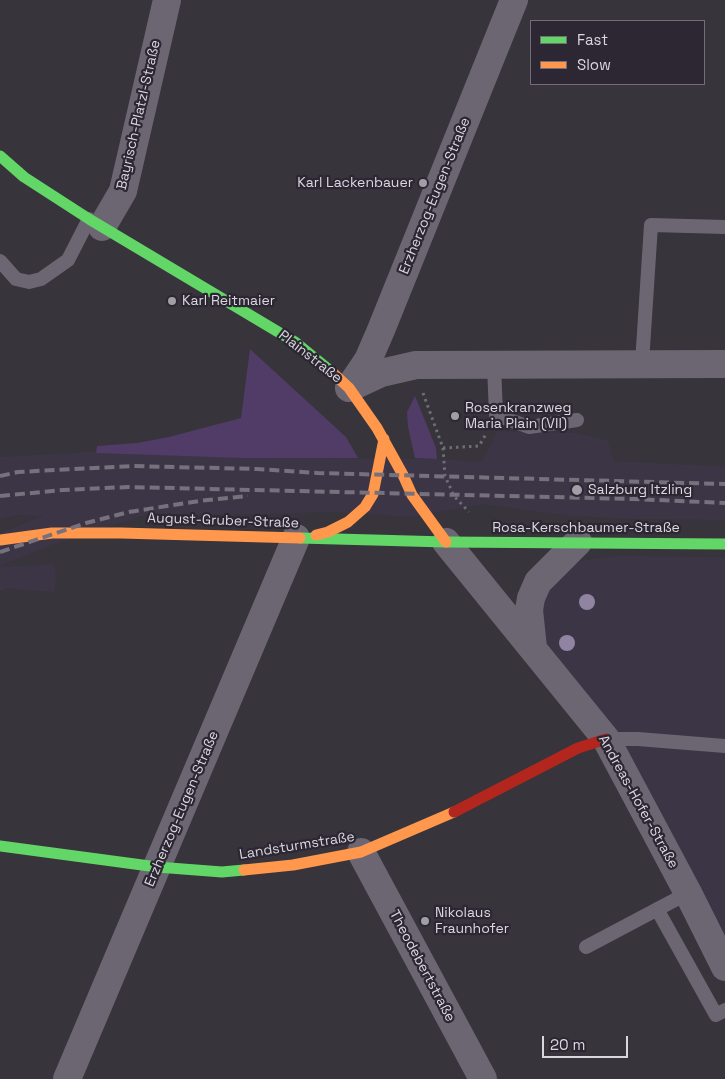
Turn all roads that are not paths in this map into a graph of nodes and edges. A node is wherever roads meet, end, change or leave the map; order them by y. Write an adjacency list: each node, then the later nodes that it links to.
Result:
1 (167, 0): 4 (street, Bayrisch-Platzl-Straße)
2 (514, 0): 10 (street, Erzherzog-Eugen-Straße)
3 (0, 156): 4 (street, Plainstraße)
4 (95, 223): 6 (lane); 10 (street, Plainstraße)
5 (725, 227): 7 (lane)
6 (0, 261)
7 (642, 363): 8 (street, Plainstraße); 9 (street, Plainstraße)
8 (494, 364): 10 (street, Plainstraße); 11 (lane)
9 (725, 364)
10 (350, 388): 12 (street, Andreas-Hofer-Straße)
11 (577, 420)
12 (384, 439): 13 (street); 15 (street, Andreas-Hofer-Straße)
13 (301, 538): 14 (street, August-Gruber-Straße); 15 (street, August-Gruber-Straße); 23 (street, Erzherzog-Eugen-Straße)
14 (0, 540)
15 (446, 542): 16 (street, Rosa-Kerschbaumer-Straße); 18 (street, Andreas-Hofer-Straße)
16 (578, 542): 17 (street, Rosa-Kerschbaumer-Straße); 18 (street)
17 (725, 544)
18 (533, 648): 19 (street, Andreas-Hofer-Straße)
19 (606, 739): 20 (lane); 22 (street, Landsturmstraße); 24 (street, Andreas-Hofer-Straße)
20 (725, 746)
21 (0, 846): 23 (street, Landsturmstraße)
22 (361, 852): 23 (street, Landsturmstraße); 30 (street, Theodebertstraße)
23 (157, 867): 29 (street, Erzherzog-Eugen-Straße)
24 (688, 893): 25 (lane); 27 (street, Andreas-Hofer-Straße)
25 (657, 909): 26 (lane); 28 (lane)
26 (586, 947)
27 (725, 967)
28 (725, 1010)
29 (67, 1079)
30 (482, 1079)

